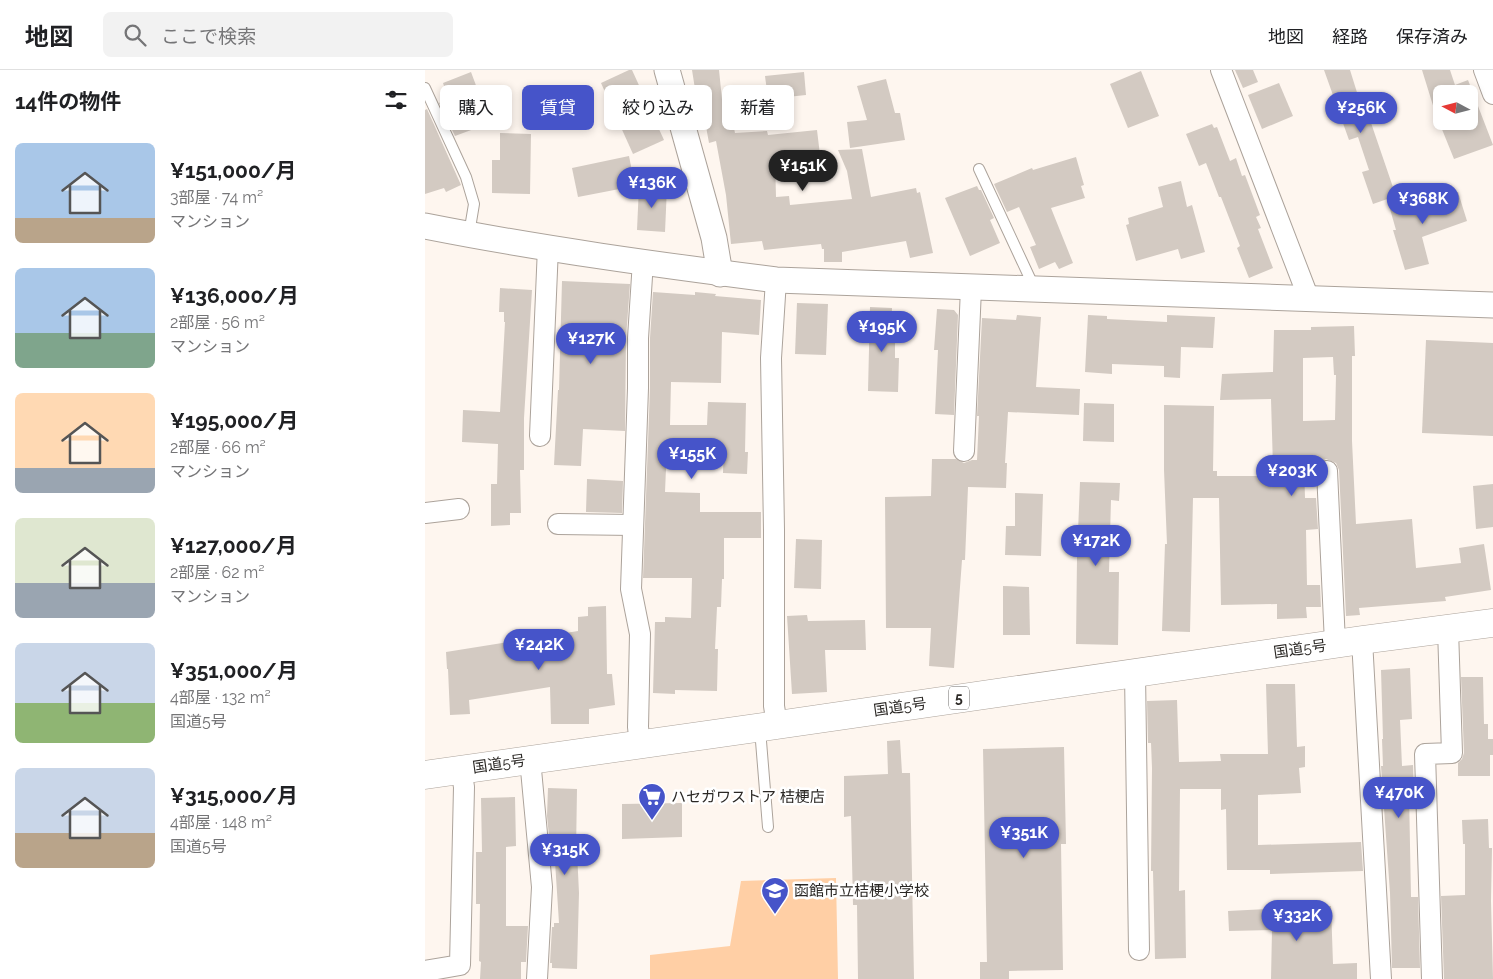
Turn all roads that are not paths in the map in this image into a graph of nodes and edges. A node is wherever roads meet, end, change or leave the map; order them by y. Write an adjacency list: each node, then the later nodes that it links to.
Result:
1 (667, 70): 11 (street)
2 (1221, 70): 15 (street)
3 (1484, 70): 5 (street)
4 (425, 88): 8 (lane)
5 (1493, 94)
6 (979, 169): 14 (lane)
7 (425, 226): 8 (street)
8 (469, 235): 9 (street)
9 (548, 247): 10 (street); 17 (street)
10 (643, 261): 11 (street); 23 (street)
11 (720, 274): 12 (street)
12 (776, 280): 13 (street); 29 (street)
13 (971, 288): 14 (street); 18 (street)
14 (1035, 290): 15 (street)
15 (1309, 299): 16 (street)
16 (1493, 306)
17 (540, 436)
18 (964, 450)
19 (1327, 471): 27 (street)
20 (459, 509): 21 (street)
21 (425, 513)
22 (558, 524): 23 (street)
23 (633, 525): 30 (street)
24 (1493, 623): 25 (highway, 国道5号 / 5)
25 (1449, 629): 26 (highway, 国道5号 / 5); 39 (street)
26 (1362, 640): 27 (highway, 国道5号 / 5); 38 (street)
27 (1335, 643): 28 (highway, 国道5号 / 5)
28 (1135, 673): 29 (highway, 国道5号 / 5); 35 (street)
29 (769, 726): 30 (highway, 国道5号 / 5); 34 (lane)
30 (640, 744): 31 (highway, 国道5号 / 5)
31 (530, 759): 32 (highway, 国道5号 / 5); 37 (street)
32 (461, 769): 33 (highway, 国道5号 / 5); 36 (street)
33 (425, 774)
34 (768, 827)
35 (1139, 950)
36 (425, 970)
37 (537, 979)
38 (1381, 979)
39 (1432, 979)

